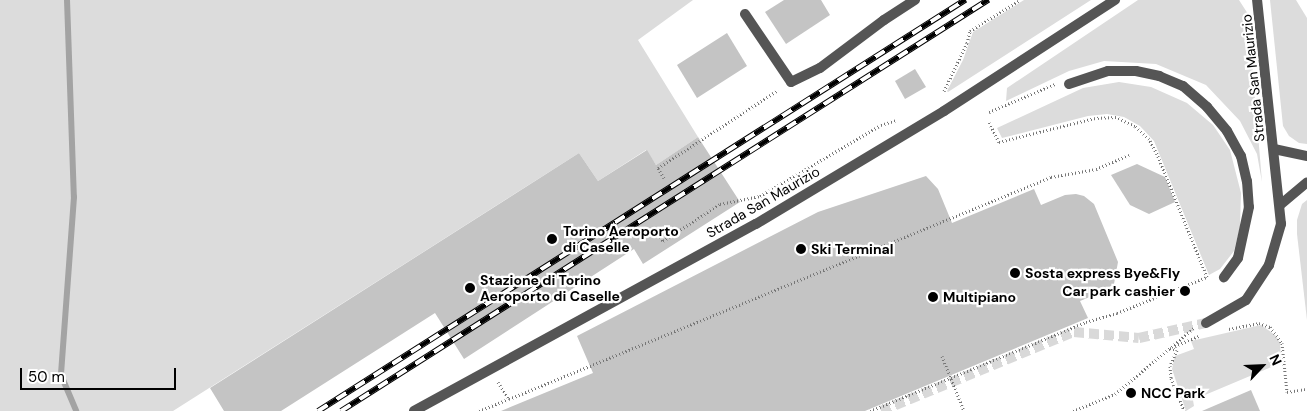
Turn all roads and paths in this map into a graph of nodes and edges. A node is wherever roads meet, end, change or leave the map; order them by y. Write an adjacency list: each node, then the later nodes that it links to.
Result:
1 (915, 0): 6 (street)
2 (1020, 0): 9 (path)
3 (1115, 0): 26 (street, Strada San Maurizio)
4 (1257, 2): 13 (street, Strada San Maurizio)
5 (745, 14): 6 (street)
6 (791, 82): 16 (path)
7 (1057, 83): 10 (path)
8 (1069, 84): 20 (street)
9 (937, 96)
10 (988, 112)
11 (898, 119): 19 (path)
12 (989, 122): 31 (path)
13 (1274, 149): 15 (street, Strada San Maurizio); 18 (street, Strada San Maurizio)
14 (1129, 155): 28 (path)
15 (1307, 156)
16 (664, 178)
17 (1307, 182): 18 (street)
18 (1280, 204): 21 (street, Strada San Maurizio)
19 (654, 228)
20 (1224, 277)
21 (1206, 323)
22 (1196, 326): 33 (path)
23 (1227, 330): 27 (path)
24 (1208, 334): 34 (path)
25 (942, 356): 32 (path)
26 (490, 368): 28 (path); 29 (street, Strada San Maurizio)
27 (1307, 389)
28 (509, 399): 30 (path)
29 (414, 411)
30 (479, 411)
31 (870, 411)
32 (964, 411)
33 (1073, 411)
34 (1184, 411)

